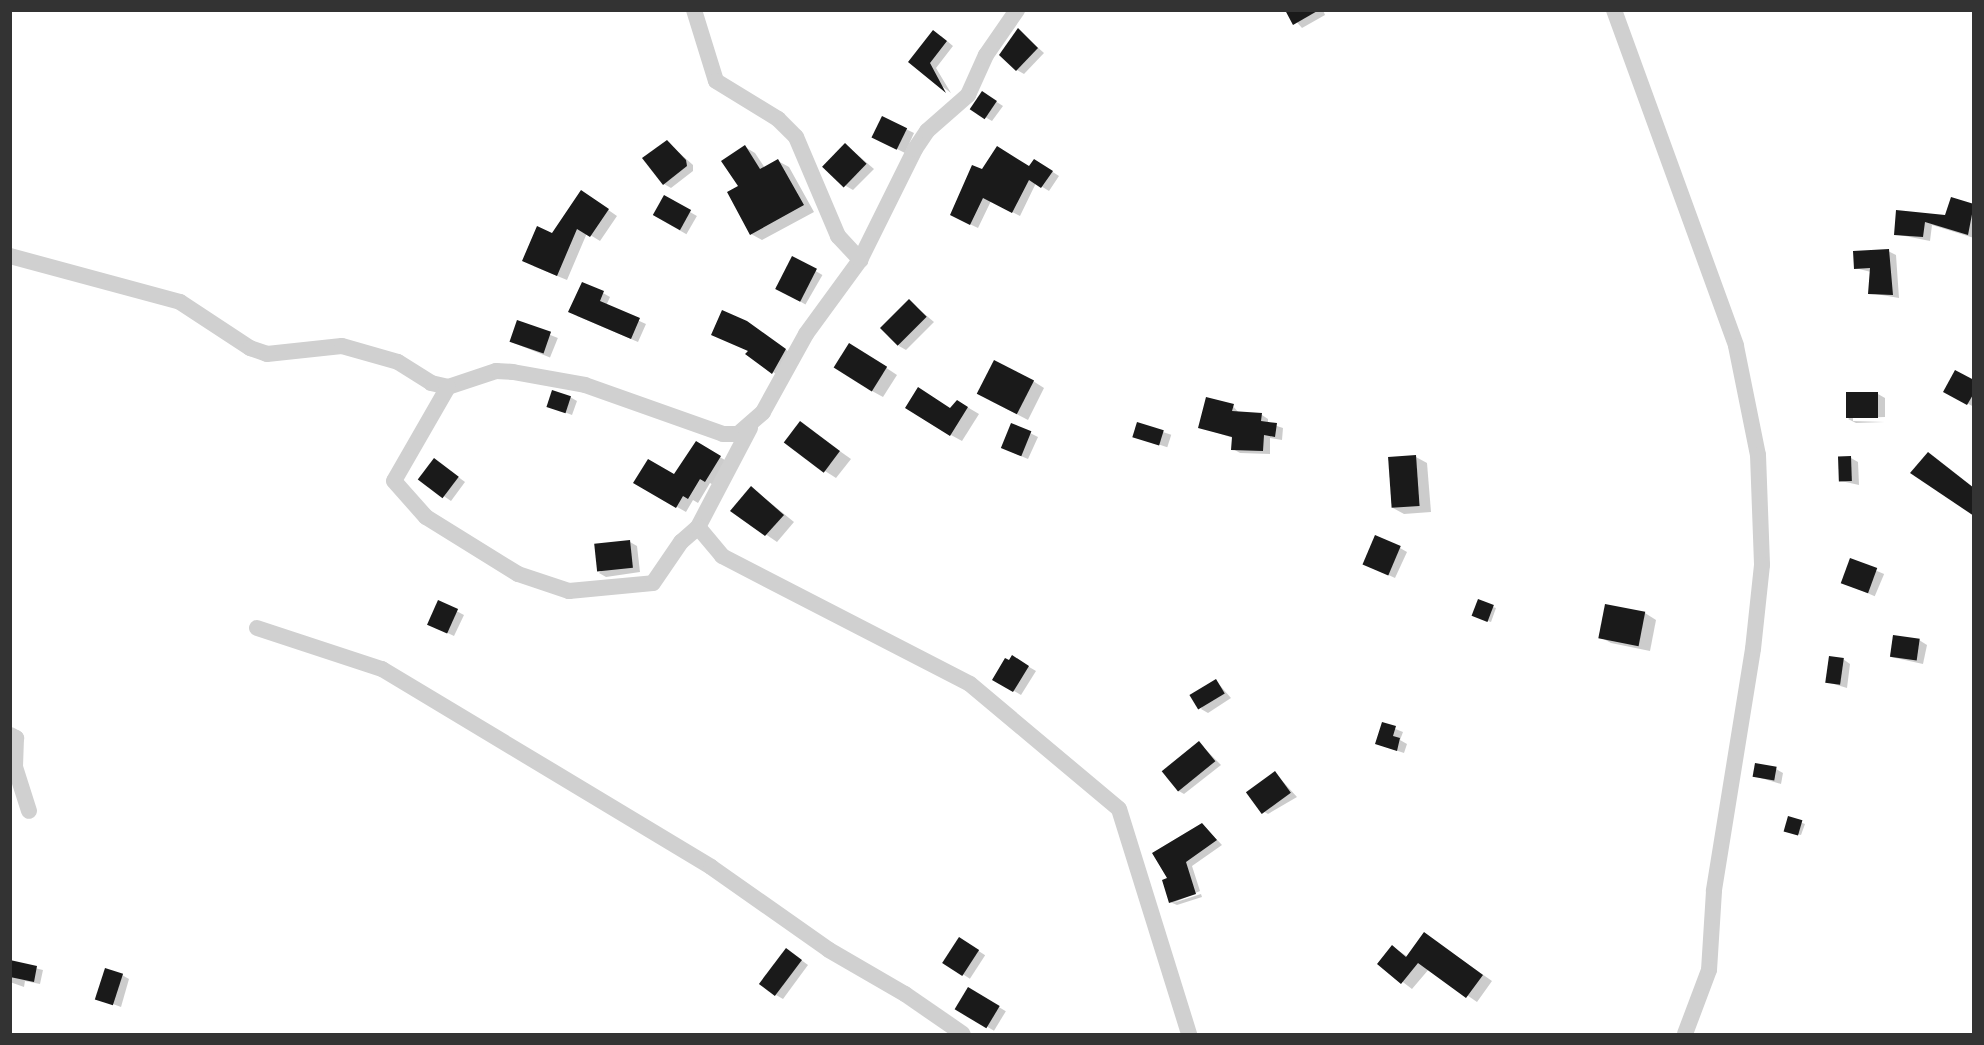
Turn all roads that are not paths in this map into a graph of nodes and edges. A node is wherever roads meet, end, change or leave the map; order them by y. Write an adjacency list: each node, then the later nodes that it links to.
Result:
1 (694, 10): 5 (street)
2 (1017, 10): 5 (street)
3 (1614, 10): 14 (street)
4 (10, 256): 6 (street)
5 (860, 260): 7 (street)
6 (448, 387): 7 (street); 8 (street)
7 (750, 428): 8 (street)
8 (698, 527): 13 (street)
9 (257, 628): 12 (street)
10 (10, 735): 11 (street)
11 (29, 811)
12 (963, 1035)
13 (1189, 1035)
14 (1685, 1035)

